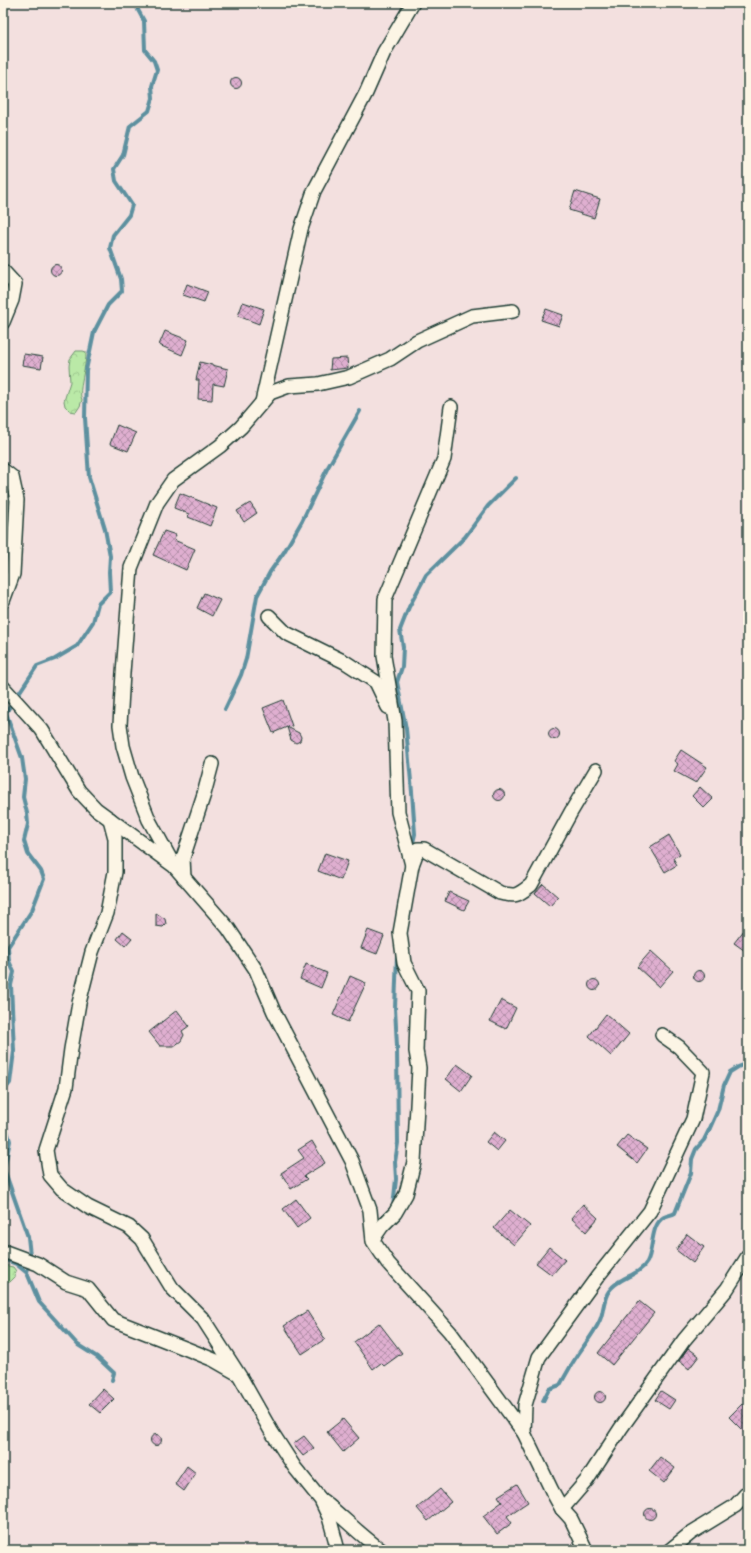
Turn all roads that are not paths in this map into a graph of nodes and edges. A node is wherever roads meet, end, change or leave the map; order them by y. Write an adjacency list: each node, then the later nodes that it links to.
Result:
1 (413, 3): 5 (street)
2 (3, 271): 4 (street)
3 (513, 311): 5 (street)
4 (3, 322)
5 (262, 402): 15 (street)
6 (451, 407): 11 (street)
7 (3, 470): 8 (street)
8 (3, 602)
9 (269, 616): 11 (street)
10 (3, 687): 14 (street)
11 (395, 722): 16 (street)
12 (212, 764): 17 (street)
13 (596, 770): 16 (street)
14 (110, 819): 15 (street); 22 (street)
15 (174, 866): 17 (street)
16 (412, 866): 19 (street)
17 (184, 878): 19 (street)
18 (662, 1035): 23 (street)
19 (373, 1238): 23 (street)
20 (3, 1251): 22 (street)
21 (748, 1256): 26 (street)
22 (238, 1374): 25 (street)
23 (524, 1433): 26 (street)
24 (748, 1492): 30 (street)
25 (321, 1500): 27 (street); 28 (street)
26 (562, 1509): 29 (street)
27 (338, 1550)
28 (381, 1550)
29 (586, 1550)
30 (670, 1550)

